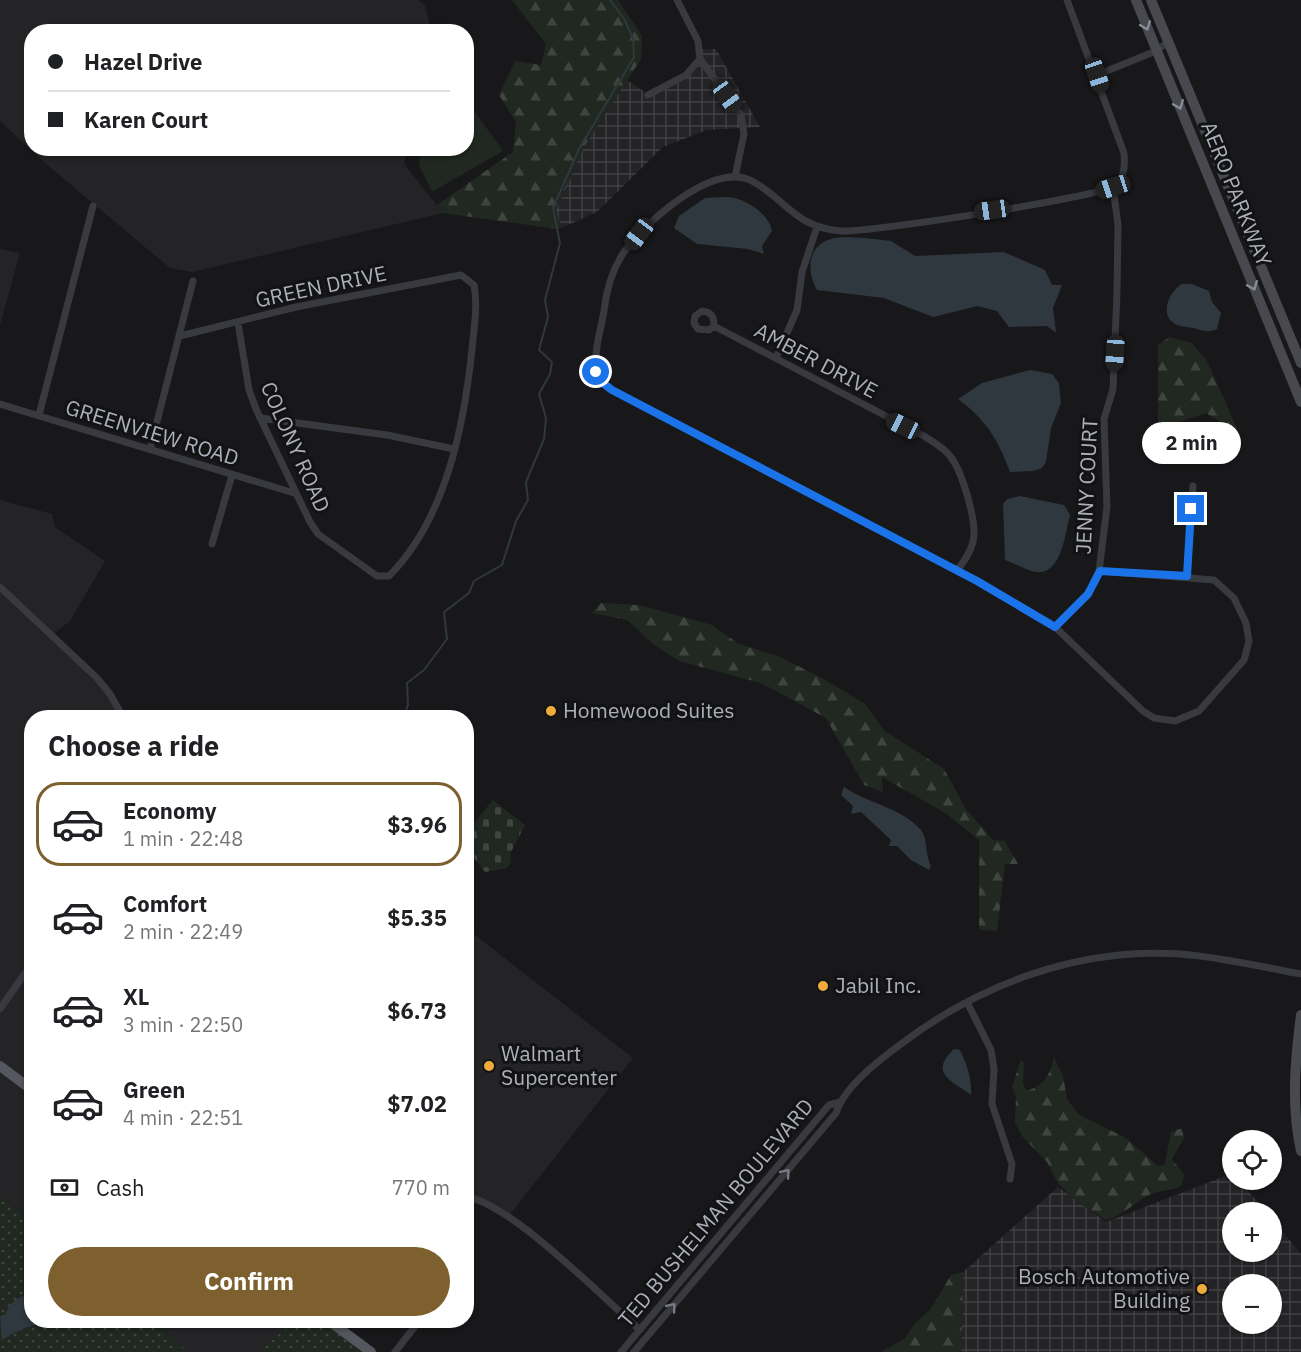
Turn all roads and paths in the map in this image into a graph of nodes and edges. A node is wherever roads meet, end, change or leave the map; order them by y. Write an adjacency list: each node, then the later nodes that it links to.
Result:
1 (677, 0): 7 (street)
2 (1067, 0): 8 (street)
3 (1136, 0): 6 (main road, AERO PARKWAY, one-way to 6)
4 (1151, 0): 5 (main road, AERO PARKWAY)
5 (1168, 42): 6 (street); 19 (main road, AERO PARKWAY)
6 (1156, 51): 8 (street); 20 (main road, AERO PARKWAY, one-way to 20)
7 (700, 59): 9 (street); 10 (street)
8 (1097, 75): 11 (street)
9 (648, 95)
10 (735, 177): 13 (street); 30 (street)
11 (1113, 187): 13 (street); 31 (street, JENNY COURT)
12 (93, 206): 22 (street)
13 (817, 226): 18 (street)
14 (193, 281): 17 (street)
15 (237, 323): 17 (street, GREEN DRIVE); 23 (street, COLONY ROAD); 25 (street, GREEN DRIVE)
16 (714, 326): 18 (street, AMBER DRIVE)
17 (180, 336): 24 (street)
18 (776, 358): 30 (street, AMBER DRIVE)
19 (1301, 363)
20 (1301, 402)
21 (0, 404): 22 (street, GREENVIEW ROAD)
22 (39, 415): 24 (street, GREENVIEW ROAD)
23 (260, 418): 25 (street); 28 (street, COLONY ROAD)
24 (150, 449): 26 (street, GREENVIEW ROAD)
25 (454, 449): 28 (street, COLONY ROAD)
26 (232, 475): 28 (street, GREENVIEW ROAD); 29 (street)
27 (1192, 486): 32 (street)
28 (294, 493)
29 (212, 544)
30 (957, 570): 34 (street)
31 (1100, 571): 32 (street); 34 (street)
32 (1187, 576): 34 (street)
33 (0, 587): 35 (street)
34 (1055, 627)
35 (119, 710)
36 (24, 974): 39 (street)
37 (1301, 974): 38 (street, TED BUSHELMAN BOULEVARD)
38 (967, 1002): 43 (street, TED BUSHELMAN BOULEVARD); 45 (street)
39 (0, 1009)
40 (1301, 1015): 44 (main road)
41 (0, 1065): 42 (main road)
42 (24, 1084)
43 (840, 1102): 49 (street, TED BUSHELMAN BOULEVARD); 53 (street, TED BUSHELMAN BOULEVARD, one-way to 43)
44 (1301, 1151)
45 (1010, 1179)
46 (474, 1198): 49 (street)
47 (339, 1328): 50 (main road)
48 (414, 1328): 51 (street)
49 (640, 1330): 52 (street, TED BUSHELMAN BOULEVARD)
50 (371, 1352)
51 (395, 1352)
52 (621, 1352)
53 (634, 1352)

